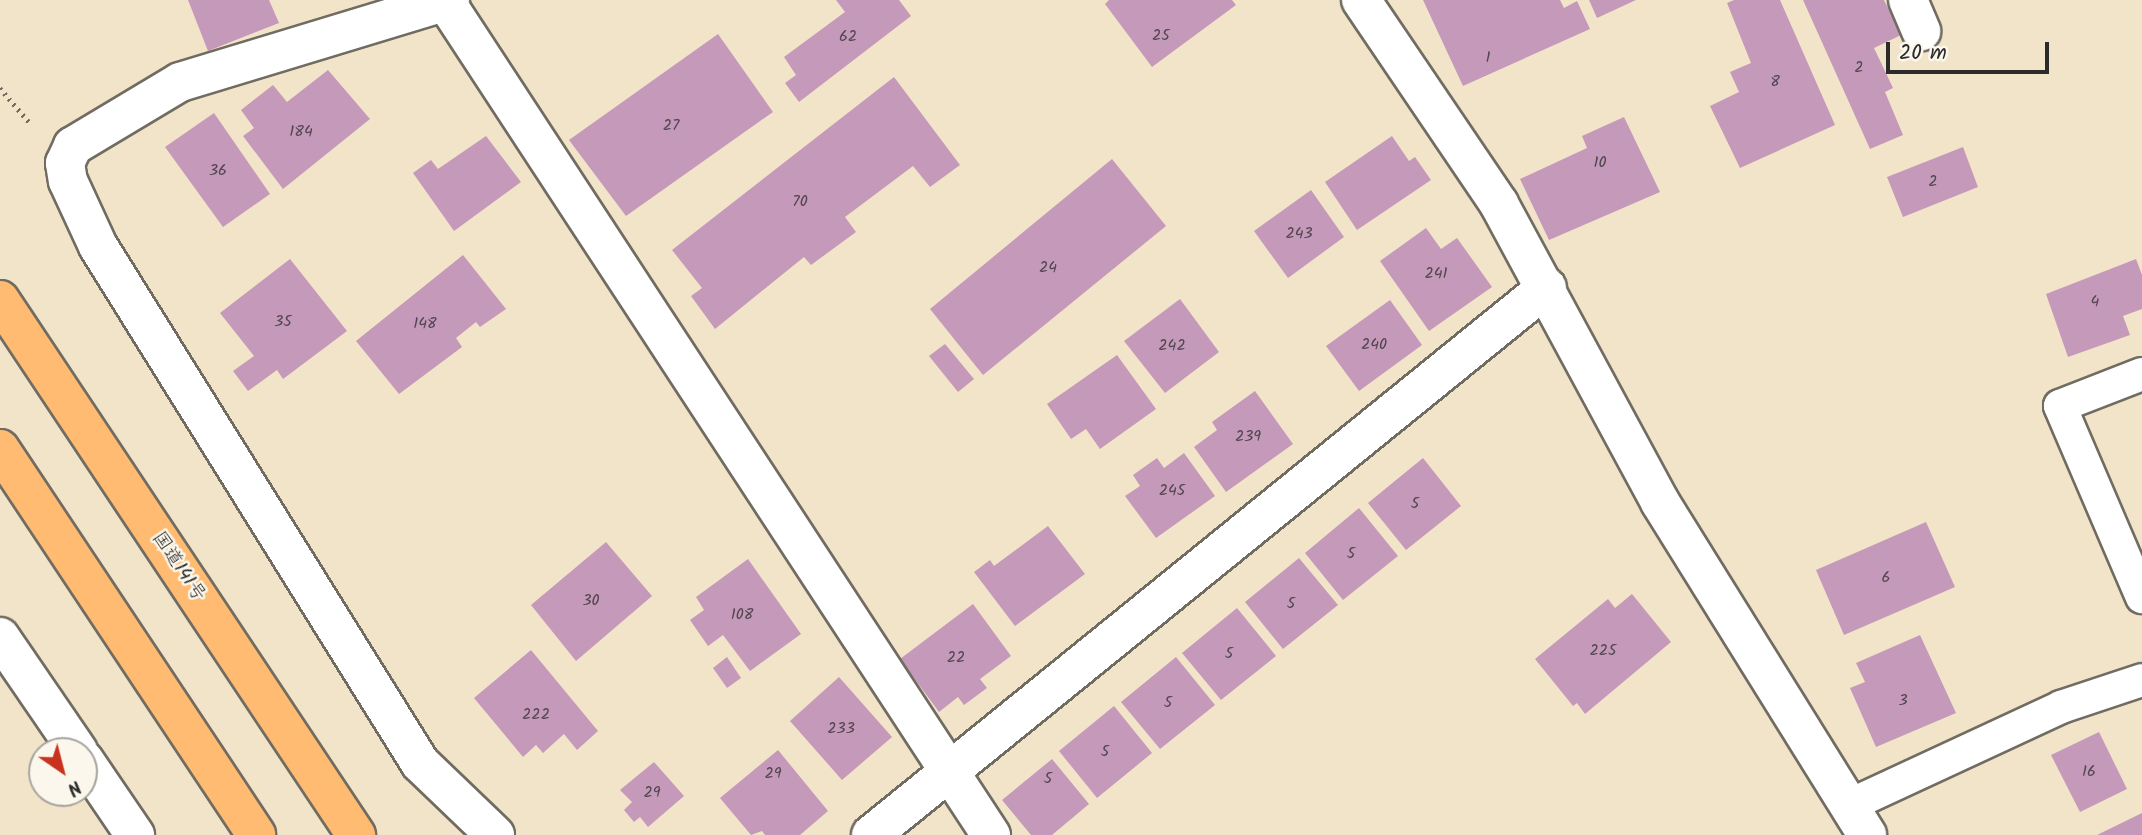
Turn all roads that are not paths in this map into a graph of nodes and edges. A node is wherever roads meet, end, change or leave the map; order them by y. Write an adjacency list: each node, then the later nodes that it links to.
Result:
1 (1361, 0): 4 (street)
2 (447, 1): 3 (street); 12 (street)
3 (389, 8): 18 (street)
4 (1547, 287): 12 (street); 14 (street)
5 (0, 300): 17 (highway, 国道141号)
6 (2142, 374): 8 (lane)
7 (0, 449): 16 (highway)
8 (2142, 597)
9 (0, 637): 11 (street)
10 (2142, 680): 14 (lane)
11 (68, 737)
12 (947, 770): 19 (street); 20 (street)
13 (98, 781): 15 (street)
14 (1863, 827)
15 (135, 835)
16 (256, 835)
17 (356, 835)
18 (495, 835)
19 (871, 835)
20 (991, 835)

